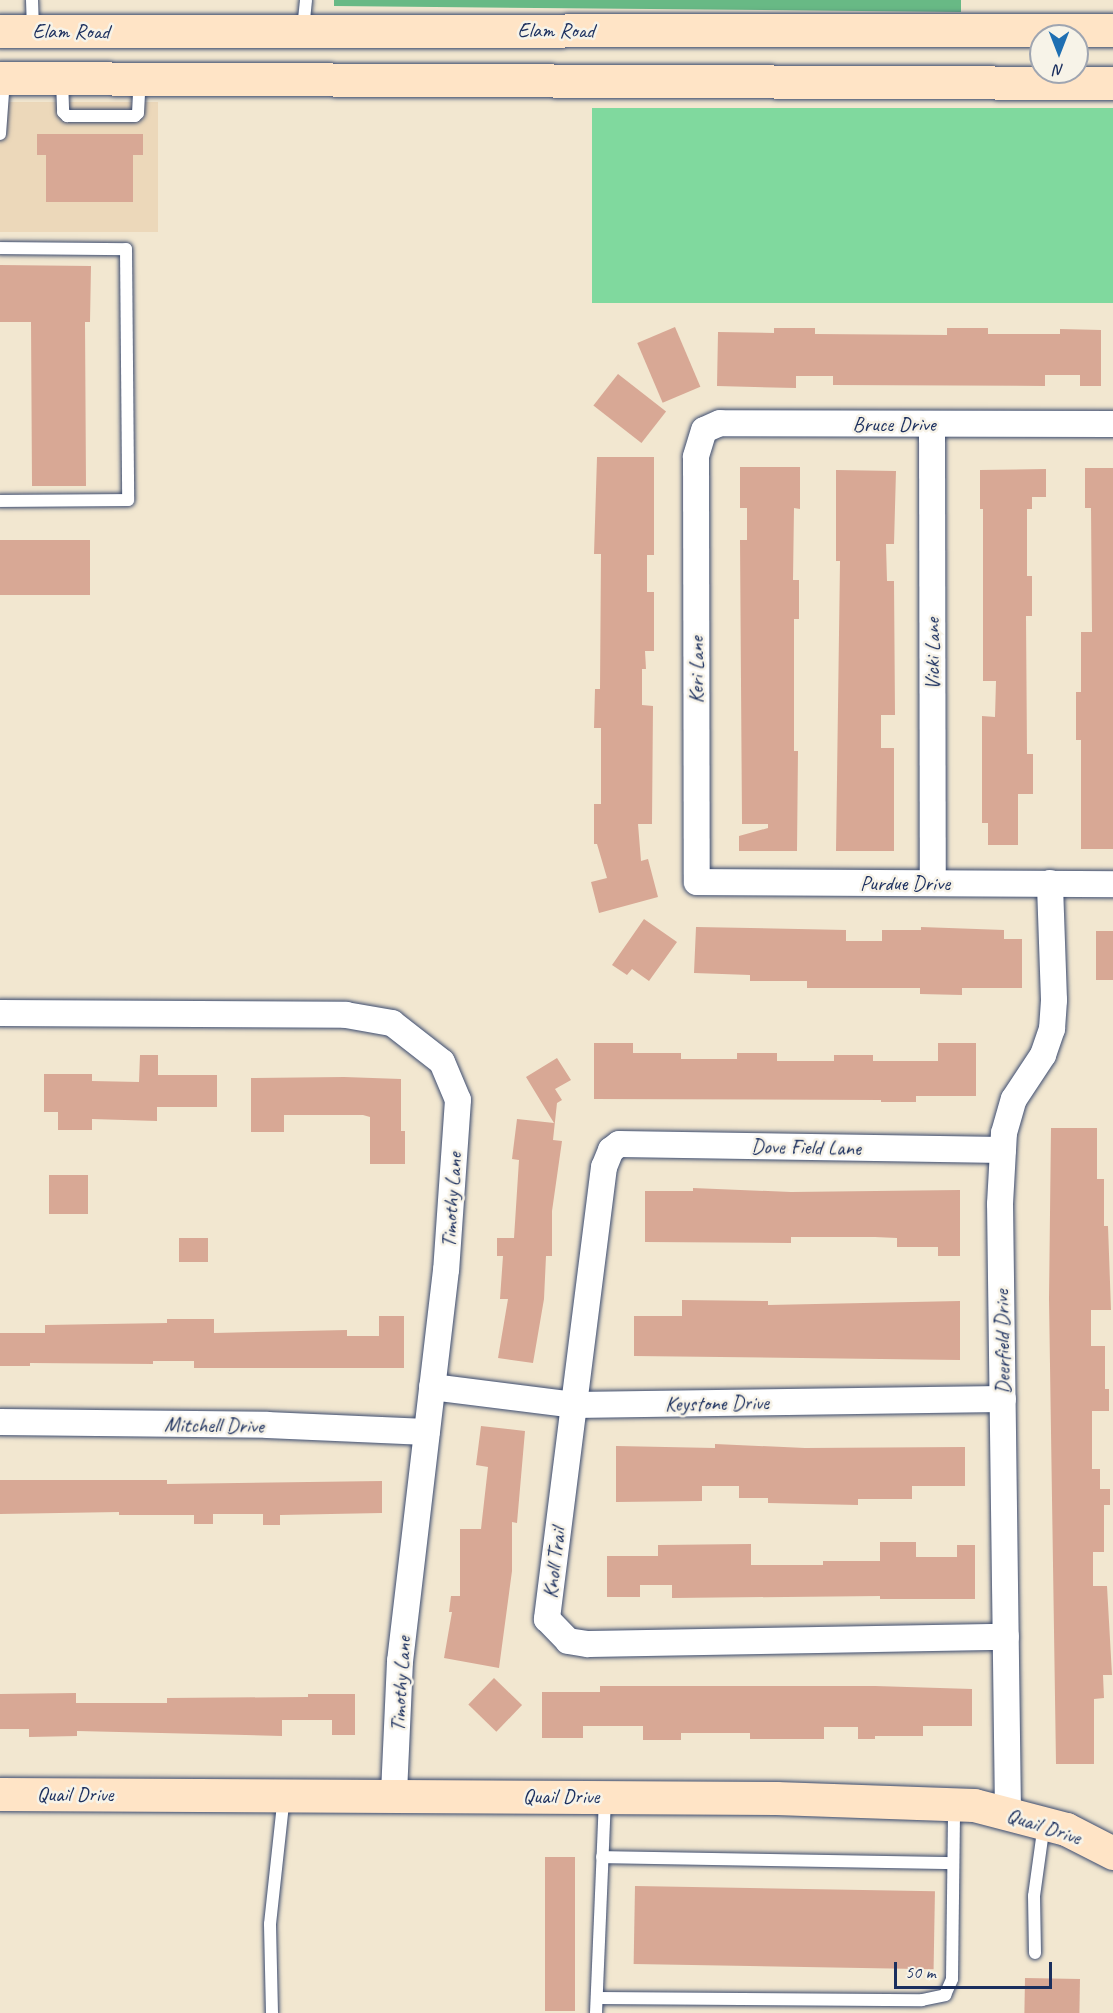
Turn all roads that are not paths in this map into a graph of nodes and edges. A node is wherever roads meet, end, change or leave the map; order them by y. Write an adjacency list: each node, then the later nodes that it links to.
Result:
1 (304, 15): 2 (main road, Elam Road); 3 (main road, Elam Road)
2 (33, 16): 5 (main road, Elam Road); 6 (main road)
3 (538, 30): 4 (main road, Elam Road); 7 (main road)
4 (1113, 30)
5 (0, 31)
6 (24, 78): 7 (main road); 9 (lane)
7 (539, 81): 8 (main road)
8 (1113, 82)
9 (0, 134)
10 (0, 248): 14 (lane)
11 (932, 424): 12 (street, Bruce Drive); 13 (street, Bruce Drive); 16 (street, Vicki Lane)
12 (1113, 424)
13 (696, 457): 15 (street, Keri Lane)
14 (0, 501)
15 (697, 882): 16 (street, Purdue Drive)
16 (933, 883): 17 (street, Purdue Drive)
17 (1050, 884): 18 (street, Purdue Drive); 21 (street, Deerfield Drive)
18 (1113, 884)
19 (0, 1013): 22 (street, Timothy Lane)
20 (611, 1150): 21 (street, Dove Field Lane); 24 (street, Knoll Trail)
21 (1003, 1150): 23 (street, Deerfield Drive)
22 (432, 1388): 24 (street, Keystone Drive); 26 (street, Timothy Lane)
23 (1003, 1399): 24 (street, Keystone Drive); 27 (street, Deerfield Drive)
24 (574, 1405): 27 (street, Knoll Trail)
25 (0, 1422): 26 (street, Mitchell Drive)
26 (427, 1432): 30 (street, Timothy Lane)
27 (1006, 1637): 33 (street, Deerfield Drive)
28 (0, 1794): 29 (main road, Quail Drive)
29 (285, 1795): 30 (main road, Quail Drive); 40 (lane)
30 (394, 1795): 31 (main road, Quail Drive)
31 (605, 1797): 32 (main road, Quail Drive); 36 (lane)
32 (954, 1804): 33 (main road, Quail Drive); 37 (lane)
33 (1008, 1814): 34 (main road, Quail Drive)
34 (1044, 1823): 35 (main road, Quail Drive); 38 (lane)
35 (1113, 1853)
36 (602, 1857): 37 (lane); 39 (lane)
37 (953, 1863): 39 (lane)
38 (1035, 1953)
39 (597, 1998): 41 (lane)
40 (272, 2013)
41 (596, 2013)

